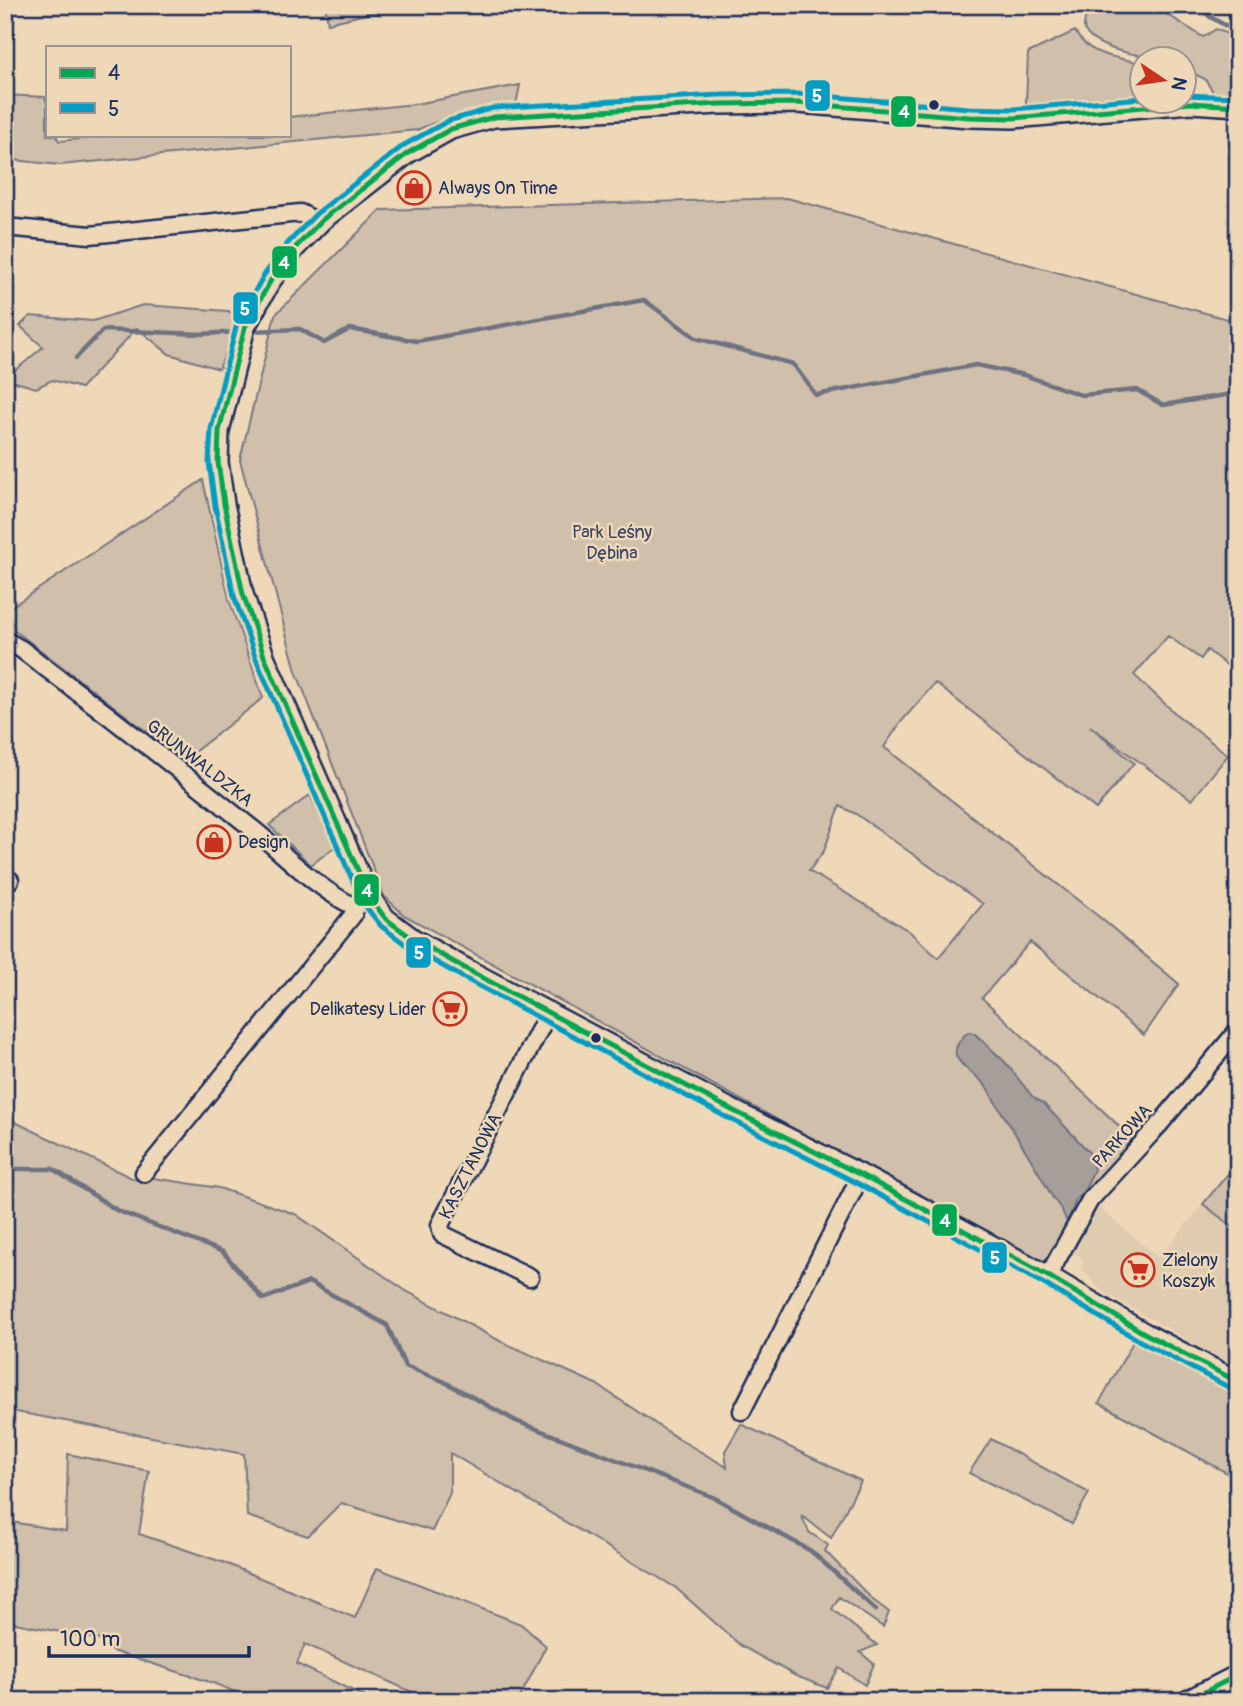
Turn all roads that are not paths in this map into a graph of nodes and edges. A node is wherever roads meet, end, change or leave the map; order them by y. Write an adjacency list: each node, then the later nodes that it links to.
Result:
1 (1238, 106): 2 (street)
2 (321, 221): 3 (street); 5 (street)
3 (5, 227)
4 (5, 640): 5 (street, GRUNWALDZKA)
5 (363, 903): 6 (street); 8 (street)
6 (549, 1011): 9 (street); 11 (street, KASZTANOWA)
7 (1238, 1030): 10 (street, PARKOWA)
8 (144, 1173)
9 (861, 1175): 10 (street); 13 (street)
10 (1048, 1276): 12 (street)
11 (530, 1277)
12 (1238, 1382)
13 (742, 1411)
14 (1238, 1675): 15 (street)
15 (1187, 1701)

